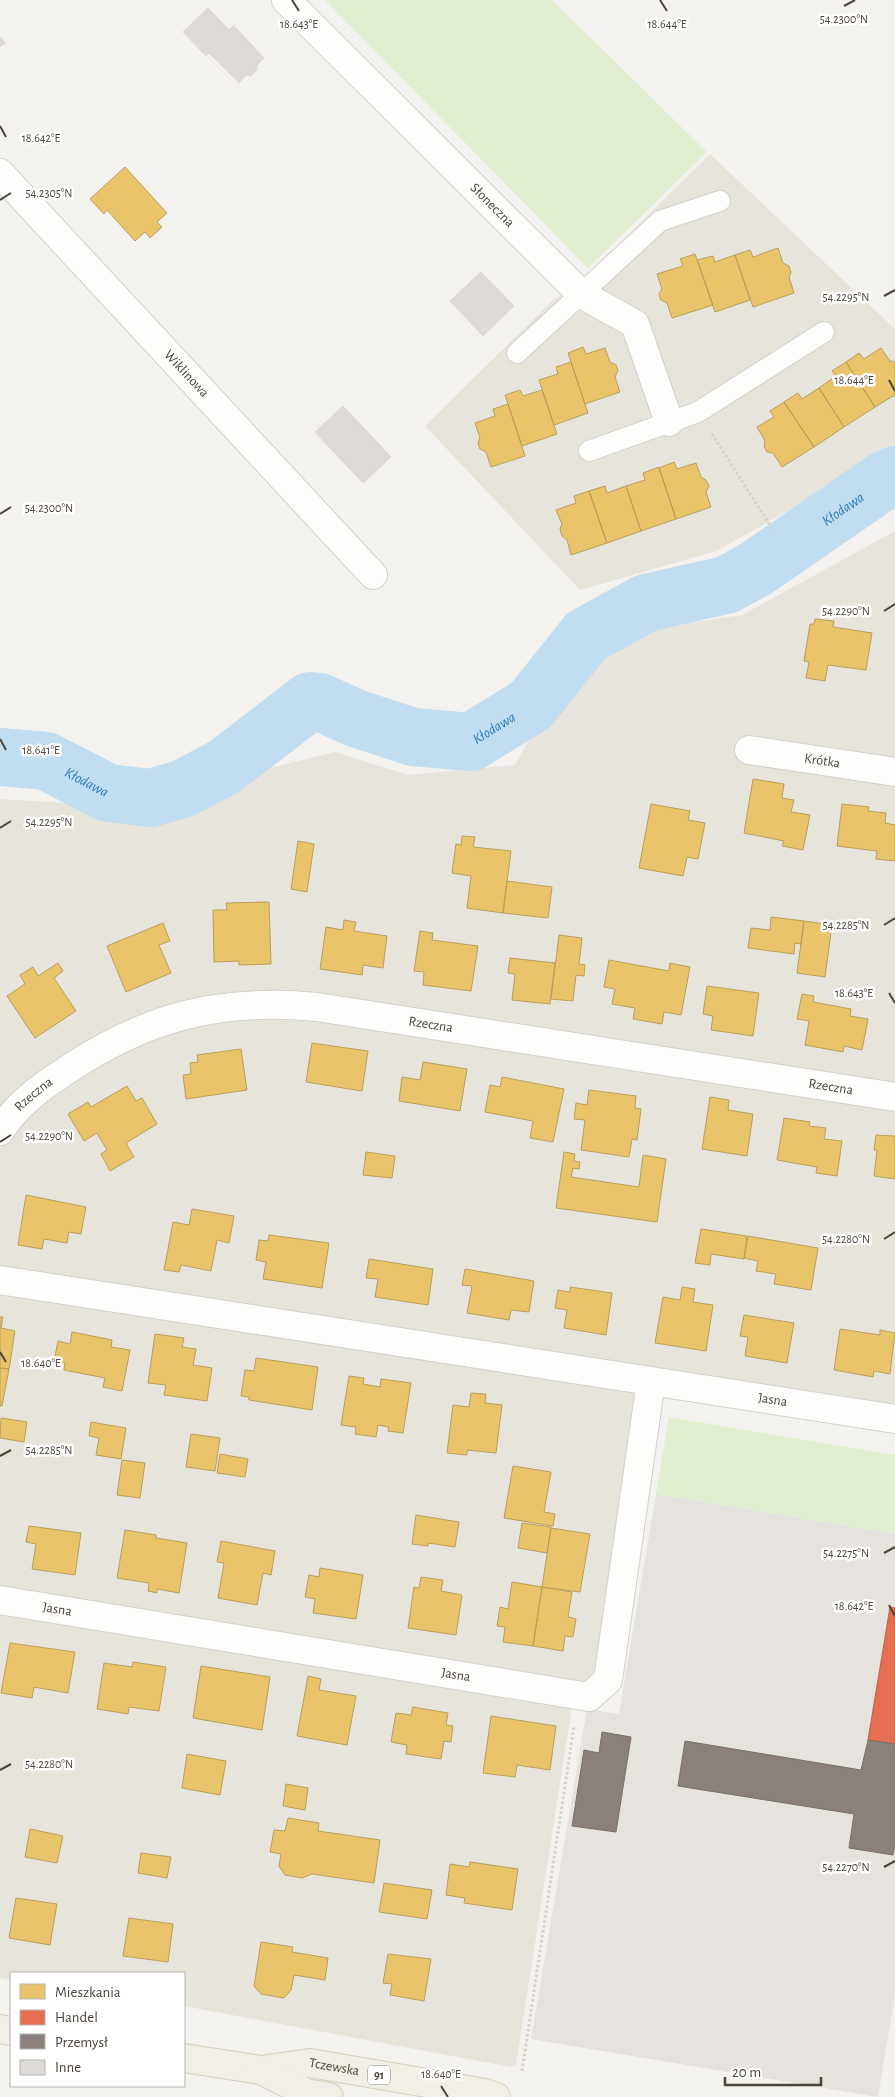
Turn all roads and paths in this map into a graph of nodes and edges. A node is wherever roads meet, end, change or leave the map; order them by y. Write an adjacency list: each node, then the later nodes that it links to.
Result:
1 (286, 0): 4 (street, Słoneczna)
2 (0, 173): 11 (street, Wiklinowa)
3 (720, 201): 4 (lane)
4 (581, 294): 6 (lane); 8 (street, Słoneczna)
5 (824, 332): 7 (lane)
6 (517, 353)
7 (698, 412): 8 (lane); 10 (path)
8 (669, 422): 9 (lane)
9 (589, 451)
10 (773, 530)
11 (373, 575)
12 (749, 750): 13 (street, Krótka)
13 (895, 772)
14 (895, 1097): 15 (street, Rzeczna)
15 (0, 1131)
16 (0, 1280): 17 (street, Jasna)
17 (651, 1381): 18 (street, Jasna); 20 (street, Jasna)
18 (895, 1419)
19 (0, 1600): 20 (street, Jasna)
20 (579, 1695): 23 (path)
21 (185, 2058): 22 (main road, Tczewska / 91)
22 (261, 2070): 24 (main road, Tczewska / 91); 25 (main road, Tczewska / 91)
23 (522, 2071)
24 (329, 2097)
25 (496, 2097)

